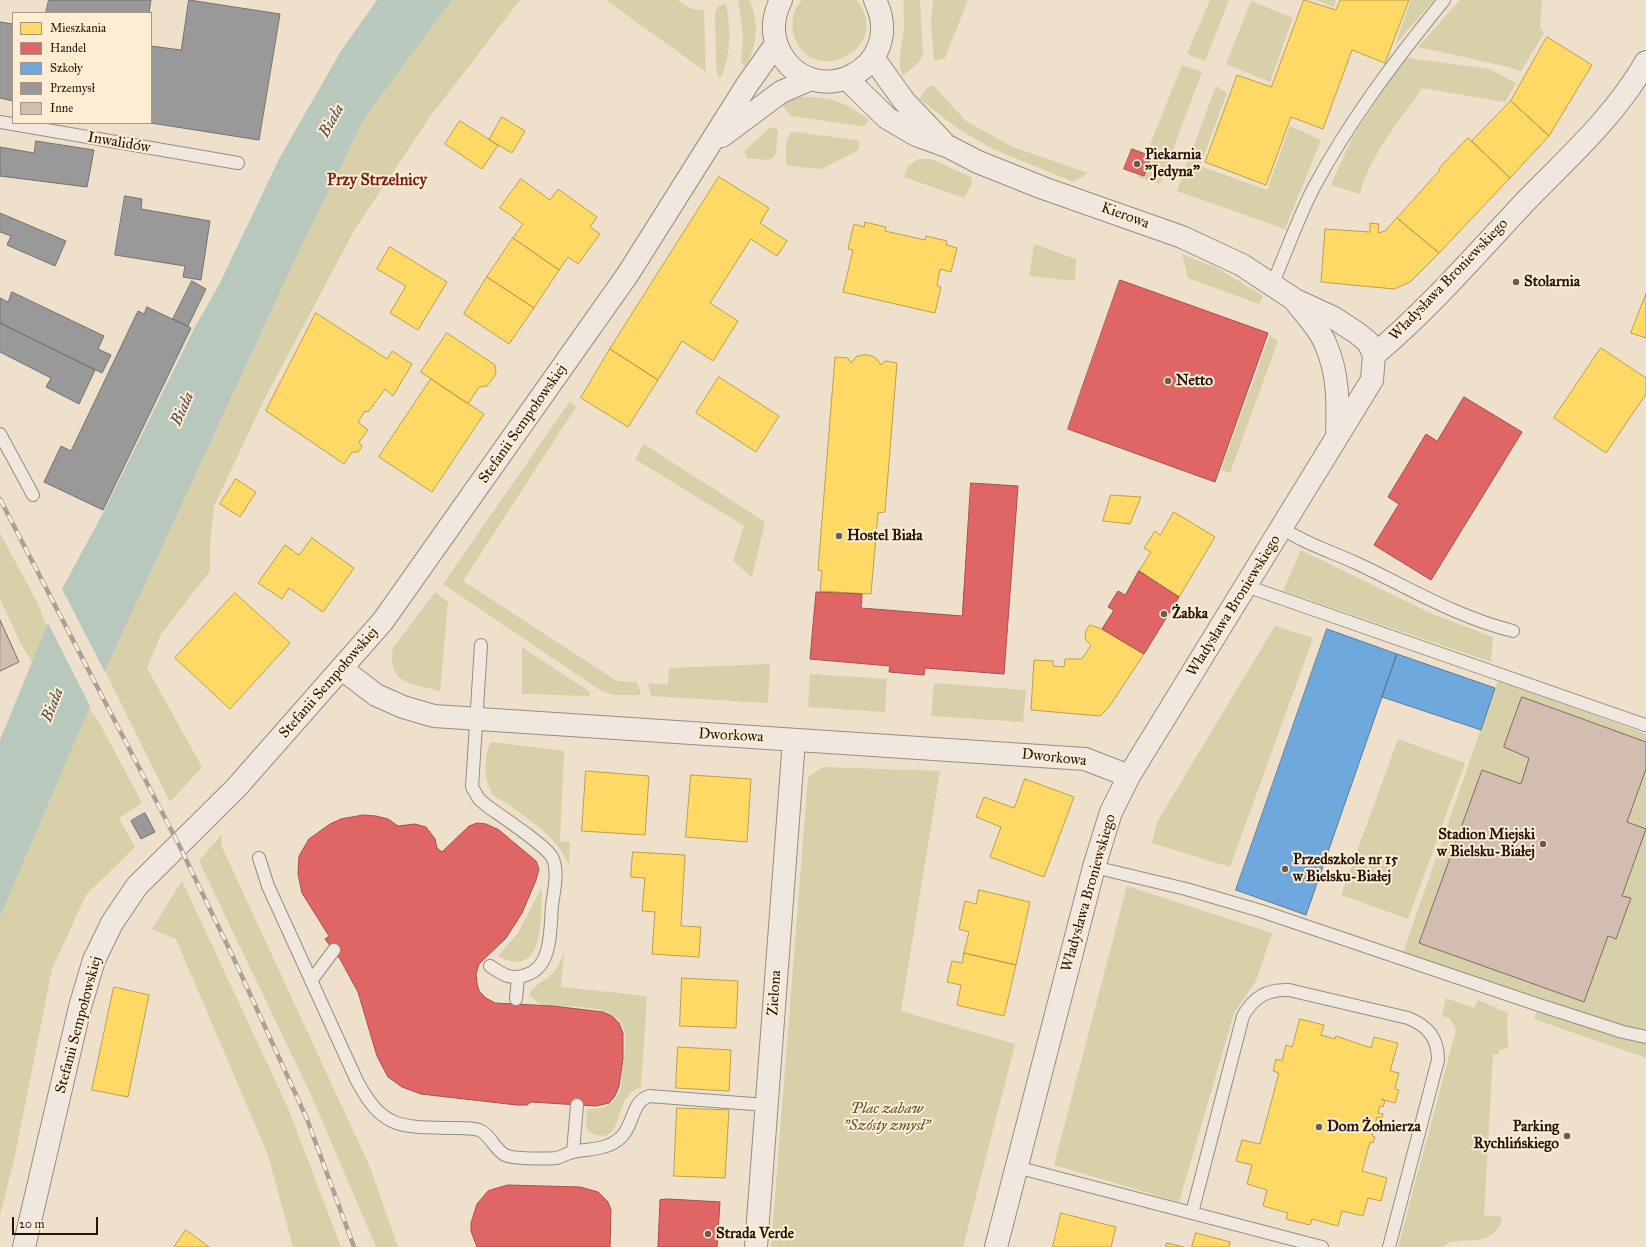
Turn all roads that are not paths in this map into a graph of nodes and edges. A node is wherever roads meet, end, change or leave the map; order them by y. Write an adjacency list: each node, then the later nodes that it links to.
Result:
1 (1444, 0): 13 (lane)
2 (881, 4): 5 (street)
3 (773, 5): 4 (street)
4 (776, 44): 7 (street); 10 (street, Stefanii Sempołowskiej)
5 (874, 58): 8 (street); 11 (street, Kierowa)
6 (1646, 62): 15 (street, Władysława Broniewskiego)
7 (811, 79): 8 (street); 10 (street, Stefanii Sempołowskiej)
8 (847, 79): 11 (street, Kierowa)
9 (0, 122): 12 (lane, Inwalidów)
10 (710, 145): 23 (street, Stefanii Sempołowskiej)
11 (948, 147): 13 (street, Kierowa)
12 (238, 163)
13 (1272, 285): 14 (street, Kierowa)
14 (1295, 300): 15 (street, Kierowa); 17 (street, Kierowa)
15 (1374, 355): 17 (street, Władysława Broniewskiego)
16 (0, 434): 18 (lane)
17 (1337, 438): 19 (street, Władysława Broniewskiego)
18 (33, 495)
19 (1282, 528): 20 (street, Władysława Broniewskiego); 21 (lane)
20 (1246, 586): 25 (lane); 27 (street, Władysława Broniewskiego)
21 (1513, 632)
22 (481, 645): 24 (lane)
23 (342, 669): 24 (street, Dworkowa); 41 (street, Stefanii Sempołowskiej)
24 (477, 719): 26 (street, Dworkowa); 32 (lane)
25 (1645, 725)
26 (794, 740): 27 (street, Dworkowa); 37 (street, Zielona)
27 (1129, 776): 29 (street, Władysława Broniewskiego)
28 (259, 858): 33 (lane)
29 (1094, 867): 35 (lane); 39 (street, Władysława Broniewskiego)
30 (334, 950): 33 (lane)
31 (490, 966): 32 (lane)
32 (518, 978): 34 (lane)
33 (311, 981): 38 (lane)
34 (516, 999)
35 (1646, 1037)
36 (577, 1105): 38 (lane)
37 (766, 1105): 38 (lane); 42 (street, Zielona)
38 (573, 1152)
39 (1016, 1167): 40 (lane); 43 (street, Władysława Broniewskiego)
40 (1192, 1213): 44 (lane); 45 (lane)
41 (24, 1247)
42 (756, 1247)
43 (996, 1247)
44 (1322, 1247)
45 (1389, 1247)

